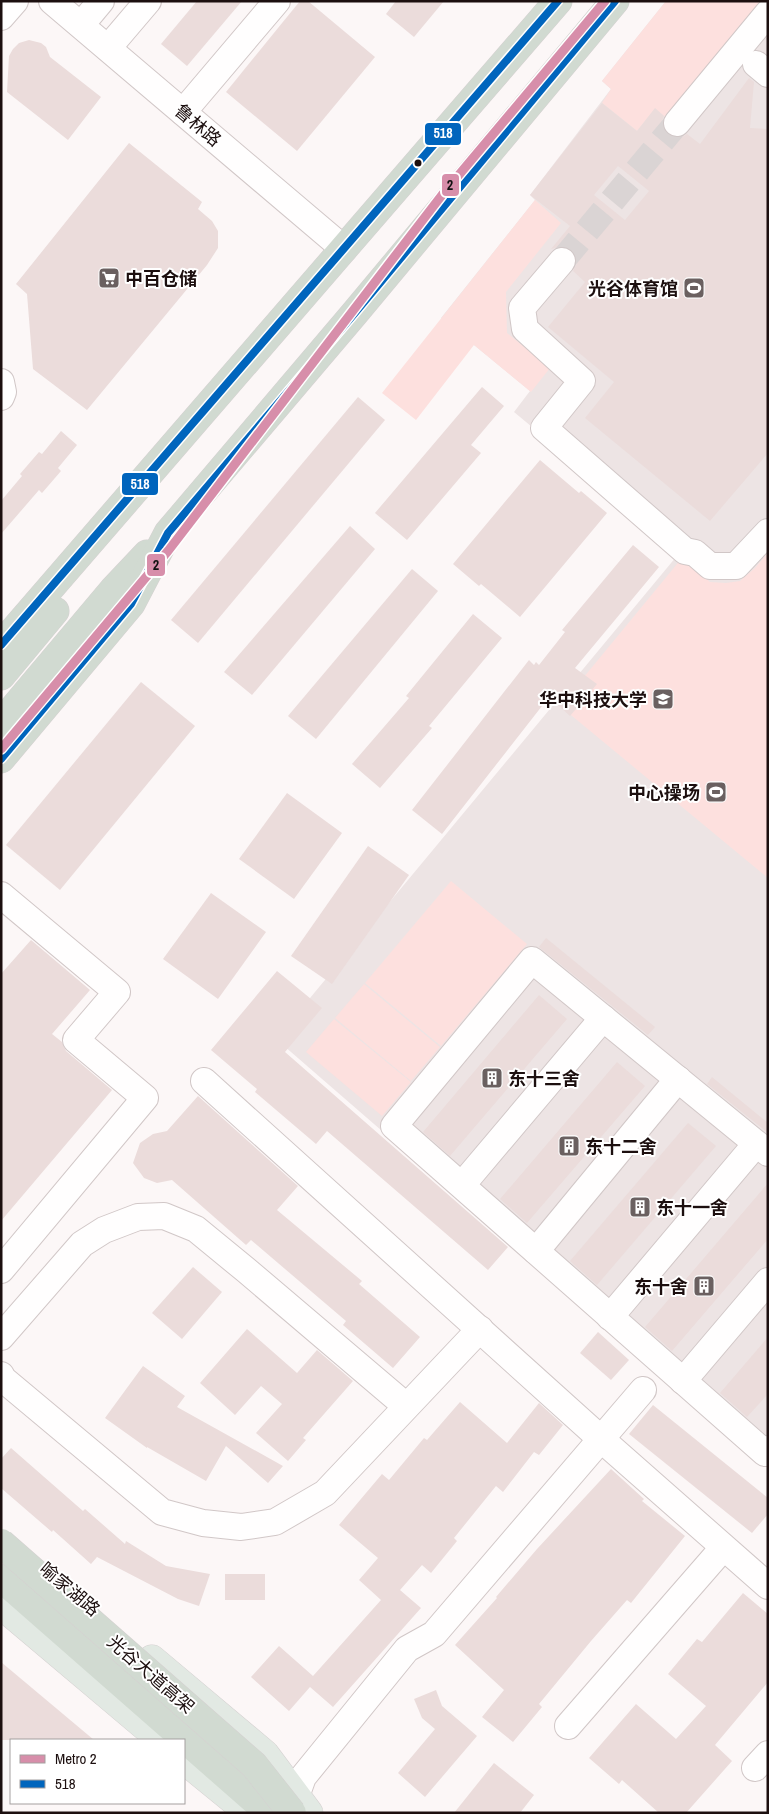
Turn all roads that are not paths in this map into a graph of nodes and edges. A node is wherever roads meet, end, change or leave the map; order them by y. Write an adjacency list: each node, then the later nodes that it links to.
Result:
1 (15, 1): 9 (street)
2 (52, 1): 10 (street, 鲁林路)
3 (101, 1): 10 (street)
4 (148, 1): 11 (street)
5 (277, 1): 12 (street)
6 (558, 1): 14 (highway)
7 (615, 1): 20 (highway)
8 (768, 13): 13 (street)
9 (1, 17)
10 (81, 25): 11 (street, 鲁林路)
11 (108, 48): 12 (street, 鲁林路)
12 (183, 112): 14 (street, 鲁林路)
13 (677, 123)
14 (344, 249): 18 (highway)
15 (562, 261): 19 (street)
16 (1, 382): 17 (street)
17 (1, 397)
18 (129, 497): 21 (highway); 22 (highway)
19 (768, 532)
20 (168, 533): 23 (highway); 24 (highway)
21 (1, 645)
22 (1, 676)
23 (1, 723)
24 (1, 759)
25 (1, 895): 32 (street)
26 (603, 1018): 27 (street); 30 (street); 30 (street)
27 (678, 1079): 29 (street); 31 (street)
28 (204, 1081): 35 (street)
29 (762, 1148): 34 (street)
30 (462, 1185): 31 (street)
31 (536, 1251): 34 (street)
32 (1, 1270)
33 (768, 1281): 38 (street)
34 (610, 1317): 38 (street)
35 (480, 1329): 40 (street); 41 (street)
36 (1, 1337): 40 (street)
37 (1, 1375): 40 (street)
38 (683, 1381): 42 (street)
39 (644, 1390): 41 (street)
40 (406, 1406)
41 (601, 1439): 45 (street); 54 (street)
42 (768, 1449)
43 (1, 1531): 54 (main road, 喻家湖路)
44 (1, 1543): 54 (highway, 光谷大道高架, bridge)
45 (723, 1548): 47 (street); 49 (street)
46 (1, 1578): 51 (highway, 光谷大道高架)
47 (768, 1586)
48 (1, 1605): 50 (main road)
49 (568, 1726)
50 (160, 1739)
51 (185, 1739)
52 (185, 1739): 56 (highway, 光谷大道高架)
53 (185, 1761): 55 (main road)
54 (297, 1808)
55 (249, 1813)
56 (269, 1813)

